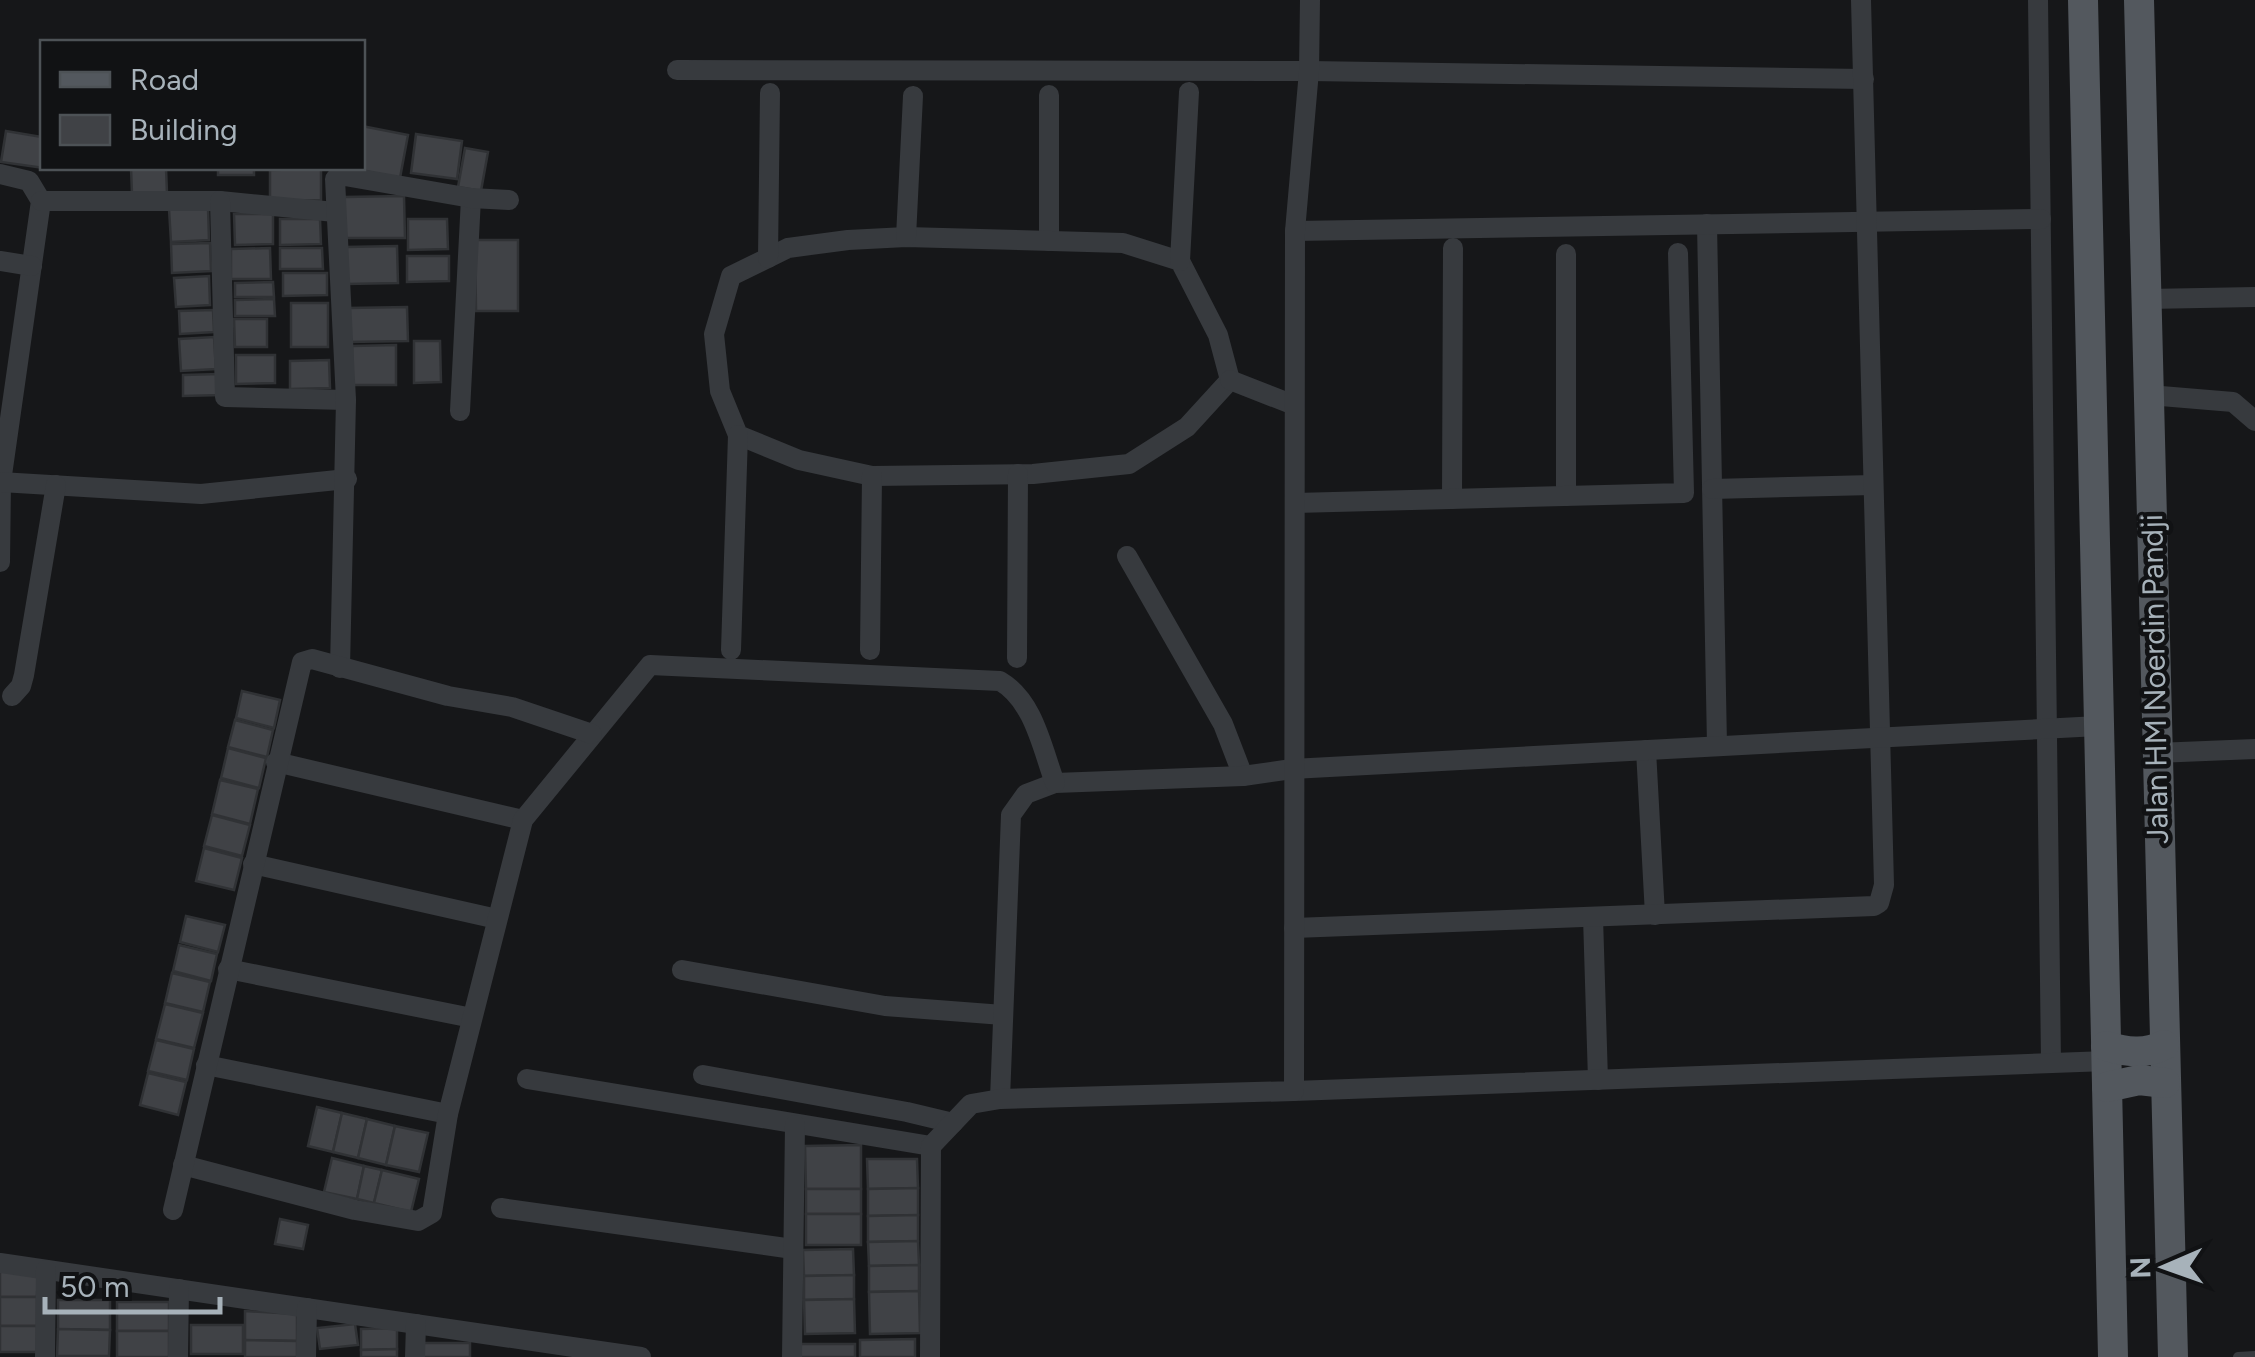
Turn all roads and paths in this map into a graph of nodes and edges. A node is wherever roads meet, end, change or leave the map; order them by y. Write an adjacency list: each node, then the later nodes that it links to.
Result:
1 (1310, 0): 7 (street)
2 (1861, 0): 8 (street)
3 (2038, 0): 19 (street)
4 (2083, 0): 62 (main road, Jalan HM Noerdin Pandji)
5 (2139, 0): 33 (main road, Jalan HM Noerdin Pandji)
6 (677, 70): 7 (street)
7 (1308, 71): 8 (street); 22 (street)
8 (1864, 79): 20 (street)
9 (1189, 92): 30 (street)
10 (770, 94): 28 (street)
11 (1048, 95): 24 (street)
12 (912, 96): 23 (street)
13 (0, 174): 17 (street)
14 (471, 198): 16 (street); 18 (street); 41 (street)
15 (220, 200): 17 (street); 18 (street); 38 (street)
16 (509, 200)
17 (41, 201): 31 (street)
18 (335, 212): 38 (street)
19 (2040, 219): 20 (street); 63 (street)
20 (1867, 222): 21 (street); 49 (street)
21 (1707, 224): 22 (street); 50 (street)
22 (1295, 231): 39 (street)
23 (906, 238): 24 (street); 28 (street)
24 (1049, 241): 30 (street)
25 (1453, 248): 52 (street)
26 (1678, 253): 51 (street)
27 (1566, 254): 51 (street)
28 (768, 258): 43 (street)
29 (0, 261): 31 (street)
30 (1180, 262): 36 (street)
31 (32, 266): 35 (street)
32 (2255, 297): 33 (street)
33 (2147, 299): 37 (main road, Jalan HM Noerdin Pandji)
34 (0, 333): 35 (street)
35 (22, 336): 40 (street)
36 (1230, 380): 39 (street); 44 (street)
37 (2149, 395): 42 (street); 69 (main road, Jalan HM Noerdin Pandji)
38 (346, 400): 46 (street)
39 (1294, 406): 53 (street)
40 (6, 408): 47 (street)
41 (460, 410)
42 (2255, 421)
43 (738, 434): 45 (street); 57 (street)
44 (1018, 474): 45 (street); 59 (street)
45 (872, 476): 58 (street)
46 (346, 479): 48 (street); 60 (street)
47 (1, 482): 48 (street); 54 (street)
48 (56, 485): 61 (street)
49 (1873, 485): 50 (street); 65 (street)
50 (1712, 489): 66 (street)
51 (1566, 496): 52 (street)
52 (1452, 499): 53 (street)
53 (1295, 504): 71 (street)
54 (1, 553): 56 (street)
55 (1127, 556): 72 (street)
56 (0, 562)
57 (731, 650)
58 (870, 650)
59 (1017, 658)
60 (340, 668): 64 (street); 70 (street)
61 (12, 696)
62 (2098, 726): 63 (street); 87 (main road, Jalan HM Noerdin Pandji)
63 (2047, 728): 65 (street); 85 (street)
64 (592, 734): 73 (street); 74 (street)
65 (1879, 737): 66 (street); 76 (street)
66 (1716, 745): 68 (street)
67 (2255, 749): 69 (street)
68 (1646, 750): 71 (street); 76 (street)
69 (2156, 753): 84 (main road, Jalan HM Noerdin Pandji)
70 (276, 762): 74 (street); 75 (street)
71 (1292, 769): 72 (street); 79 (street)
72 (1243, 776): 73 (street)
73 (1055, 783): 82 (street)
74 (523, 820): 78 (street)
75 (252, 864): 78 (street); 80 (street)
76 (1655, 915): 77 (street)
77 (1593, 917): 79 (street); 90 (street)
78 (497, 919): 83 (street)
79 (1294, 928): 92 (street)
80 (228, 969): 83 (street); 86 (street)
81 (682, 970): 82 (street)
82 (1003, 1015): 93 (street)
83 (472, 1018): 94 (street)
84 (2164, 1045): 87 (main road); 91 (main road, Jalan HM Noerdin Pandji)
85 (2051, 1064): 87 (street); 90 (street)
86 (206, 1065): 94 (street); 98 (street)
87 (2107, 1065): 91 (main road); 116 (main road, Jalan HM Noerdin Pandji)
88 (702, 1074): 95 (street)
89 (527, 1079): 96 (street)
90 (1598, 1080): 92 (street)
91 (2165, 1083): 117 (main road, Jalan HM Noerdin Pandji)
92 (1294, 1092): 93 (street)
93 (1000, 1098): 95 (street)
94 (448, 1114): 98 (street)
95 (953, 1124): 97 (street)
96 (795, 1125): 97 (street); 101 (street)
97 (931, 1146): 115 (street)
98 (183, 1166): 100 (street)
99 (501, 1208): 101 (street)
100 (173, 1210)
101 (793, 1249): 114 (street)
102 (0, 1263): 103 (street)
103 (46, 1270): 104 (street); 109 (street)
104 (179, 1289): 105 (street); 110 (street)
105 (306, 1308): 106 (street); 111 (street)
106 (416, 1324): 107 (street); 112 (street)
107 (533, 1349): 113 (street)
108 (2255, 1356): 118 (lane)
109 (46, 1357)
110 (178, 1357)
111 (306, 1357)
112 (415, 1357)
113 (641, 1357)
114 (792, 1357)
115 (930, 1357)
116 (2113, 1357)
117 (2173, 1357)
118 (2238, 1357)

